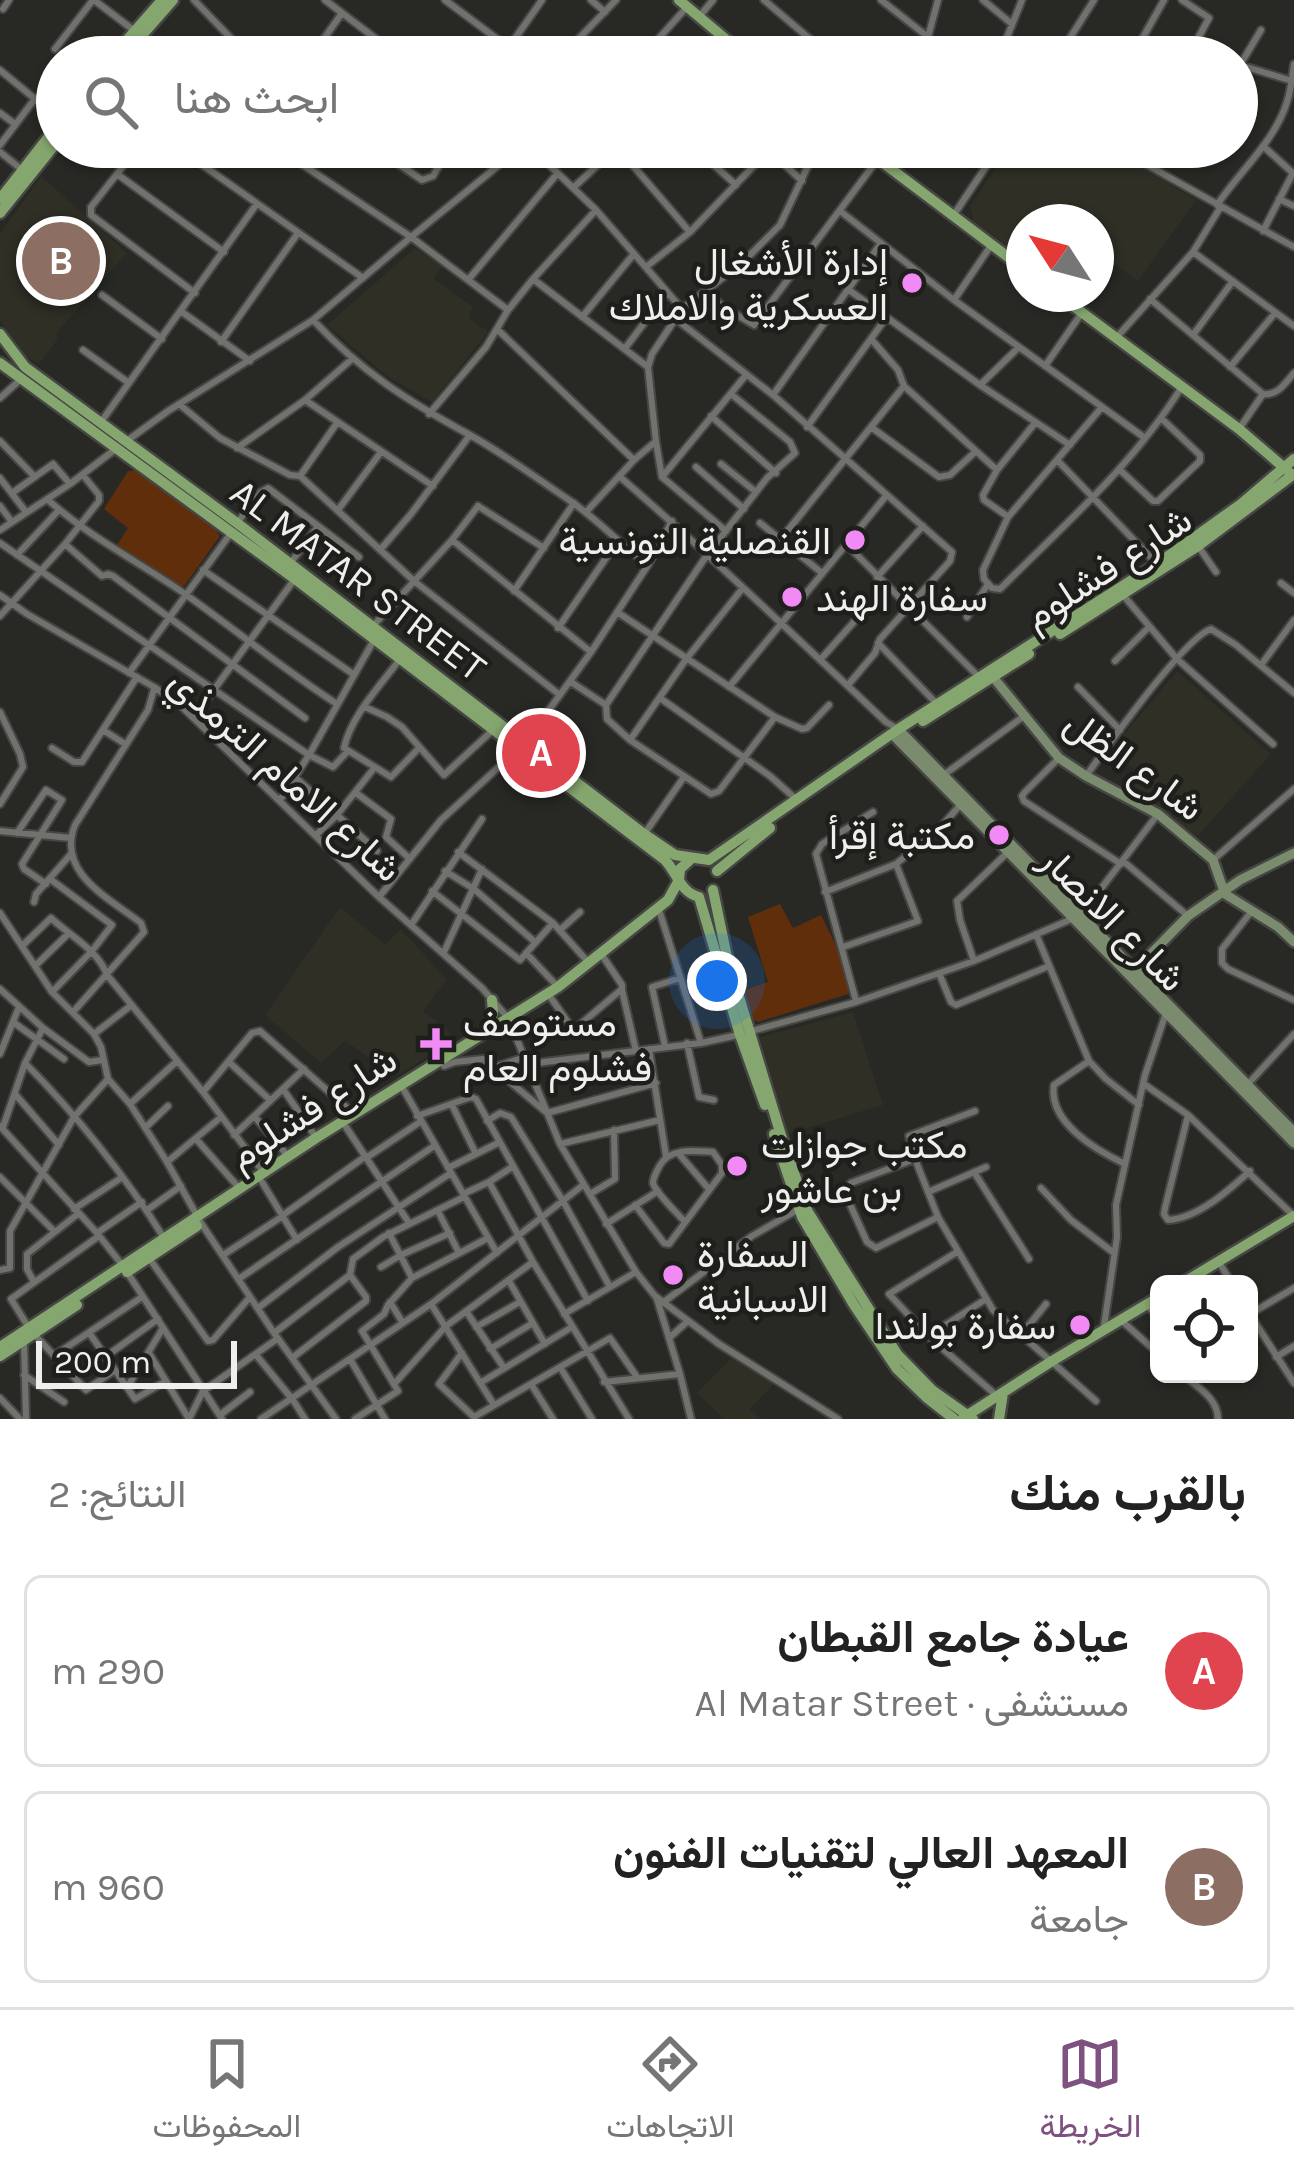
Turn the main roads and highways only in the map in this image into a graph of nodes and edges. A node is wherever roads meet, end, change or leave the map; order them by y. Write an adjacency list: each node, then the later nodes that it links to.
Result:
1 (162, 0): 4 (main road)
2 (173, 0): 4 (main road)
3 (683, 3): 7 (main road)
4 (138, 32): 5 (main road); 6 (main road)
5 (134, 36)
6 (136, 36)
7 (722, 36)
8 (36, 153): 11 (main road)
9 (36, 168): 12 (main road)
10 (890, 168): 13 (main road)
11 (0, 199)
12 (0, 213)
13 (1006, 254)
14 (1081, 312): 18 (main road)
15 (0, 334): 17 (main road, AL MATAR STREET)
16 (0, 363): 17 (main road)
17 (121, 446): 20 (main road, AL MATAR STREET)
18 (1292, 471): 19 (main road, شارع فشلوم)
19 (1243, 507): 21 (main road, شارع فشلوم); 22 (main road, شارع فشلوم)
20 (371, 634): 23 (main road, AL MATAR STREET); 23 (main road)
21 (994, 677): 22 (main road, شارع فشلوم); 29 (main road, شارع الظل)
22 (895, 731): 26 (main road, شارع فشلوم); 26 (main road, شارع فشلوم); 32 (main road, شارع الانصار); 32 (main road, شارع الانصار)
23 (522, 746): 25 (main road, AL MATAR STREET); 27 (main road)
24 (1294, 853): 29 (main road)
25 (692, 858): 26 (main road); 27 (main road)
26 (713, 866): 28 (main road)
27 (679, 880): 30 (main road); 31 (main road)
28 (712, 890): 30 (main road); 39 (main road)
29 (1224, 891): 33 (main road); 34 (main road)
30 (696, 896): 31 (main road); 39 (main road)
31 (657, 912): 35 (main road, شارع فشلوم); 35 (main road)
32 (1077, 916): 34 (main road, شارع الانصار); 40 (main road, شارع الانصار)
33 (1292, 937)
34 (1135, 970): 40 (main road, شارع الانصار)
35 (555, 993): 37 (main road, شارع فشلوم); 37 (main road, شارع فشلوم)
36 (492, 1000): 38 (main road)
37 (509, 1021): 38 (main road, شارع فشلوم); 41 (main road, شارع فشلوم)
38 (488, 1030): 41 (main road, شارع فشلوم)
39 (745, 1033): 42 (main road)
40 (1207, 1049): 43 (main road, شارع الانصار); 44 (main road, شارع الانصار)
41 (403, 1088): 45 (main road, شارع فشلوم); 45 (main road, شارع فشلوم)
42 (767, 1100): 53 (main road); 54 (main road)
43 (1294, 1132)
44 (1294, 1143)
45 (263, 1178): 47 (main road, شارع فشلوم); 47 (main road, شارع فشلوم)
46 (1294, 1216): 49 (main road)
47 (200, 1220): 48 (main road, شارع فشلوم); 48 (main road, شارع فشلوم)
48 (125, 1269): 51 (main road, شارع فشلوم)
49 (1197, 1275)
50 (1150, 1303): 52 (main road)
51 (0, 1352)
52 (1000, 1395): 54 (main road); 56 (main road)
53 (926, 1397): 54 (main road); 55 (main road)
54 (964, 1418)
55 (937, 1419)
56 (999, 1419)

